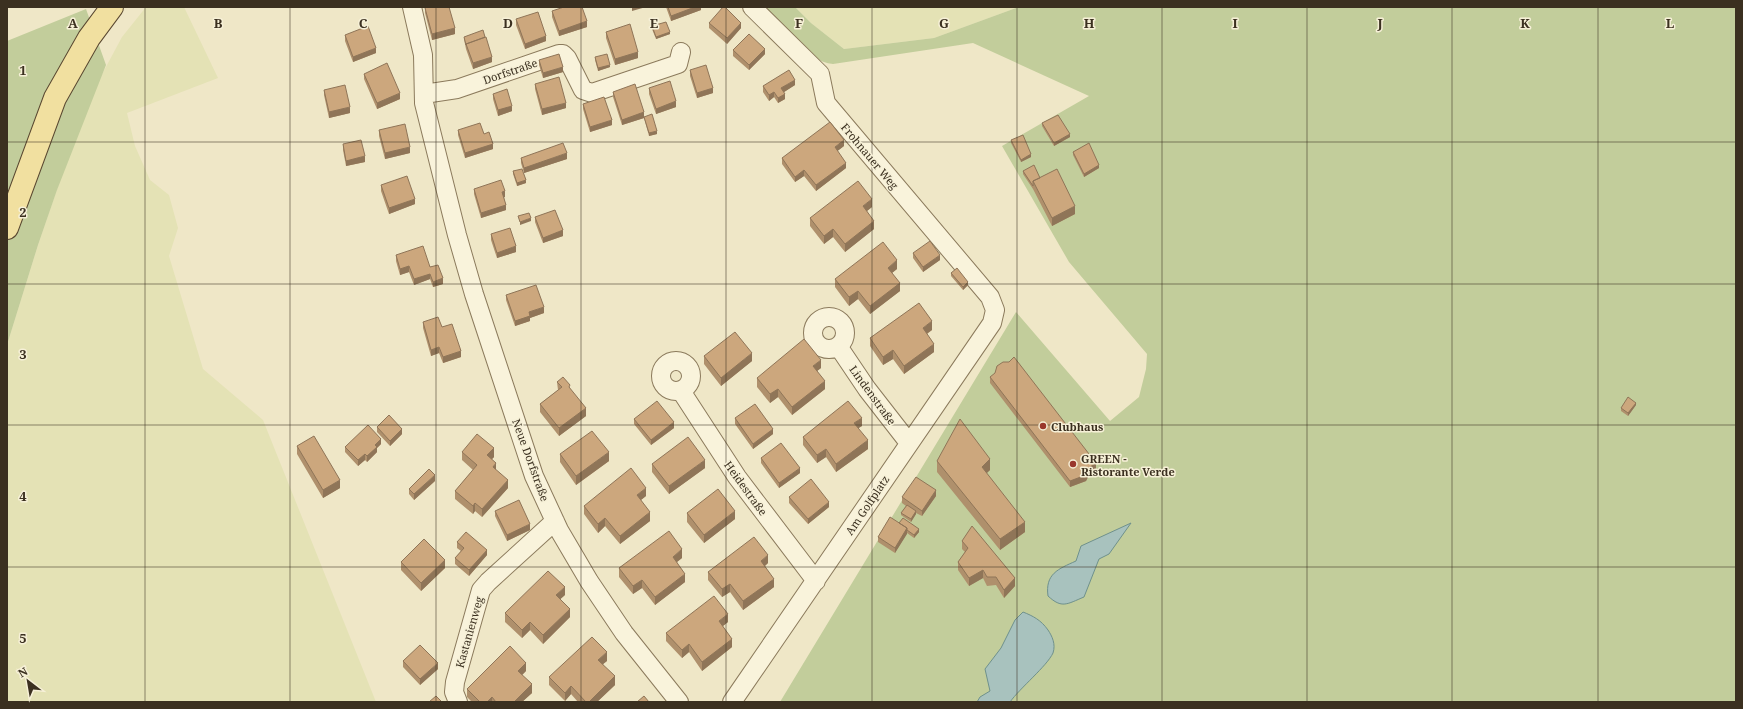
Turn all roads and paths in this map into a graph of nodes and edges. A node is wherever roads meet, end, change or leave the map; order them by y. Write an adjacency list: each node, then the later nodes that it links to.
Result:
1 (112, 7): 6 (main road)
2 (412, 7): 5 (street)
3 (752, 7): 7 (street, Frohnauer Weg)
4 (681, 52): 5 (street, Dorfstraße)
5 (424, 94): 11 (street, Neue Dorfstraße)
6 (7, 228)
7 (993, 306): 10 (street, Am Golfplatz)
8 (838, 346): 10 (street, Lindenstraße)
9 (681, 391): 12 (street, Heidestraße)
10 (909, 443): 12 (street, Am Golfplatz)
11 (555, 521): 13 (street, Kastanienweg); 14 (street, Neue Dorfstraße)
12 (816, 581): 15 (street, Am Golfplatz)
13 (458, 702)
14 (680, 702)
15 (732, 702)

